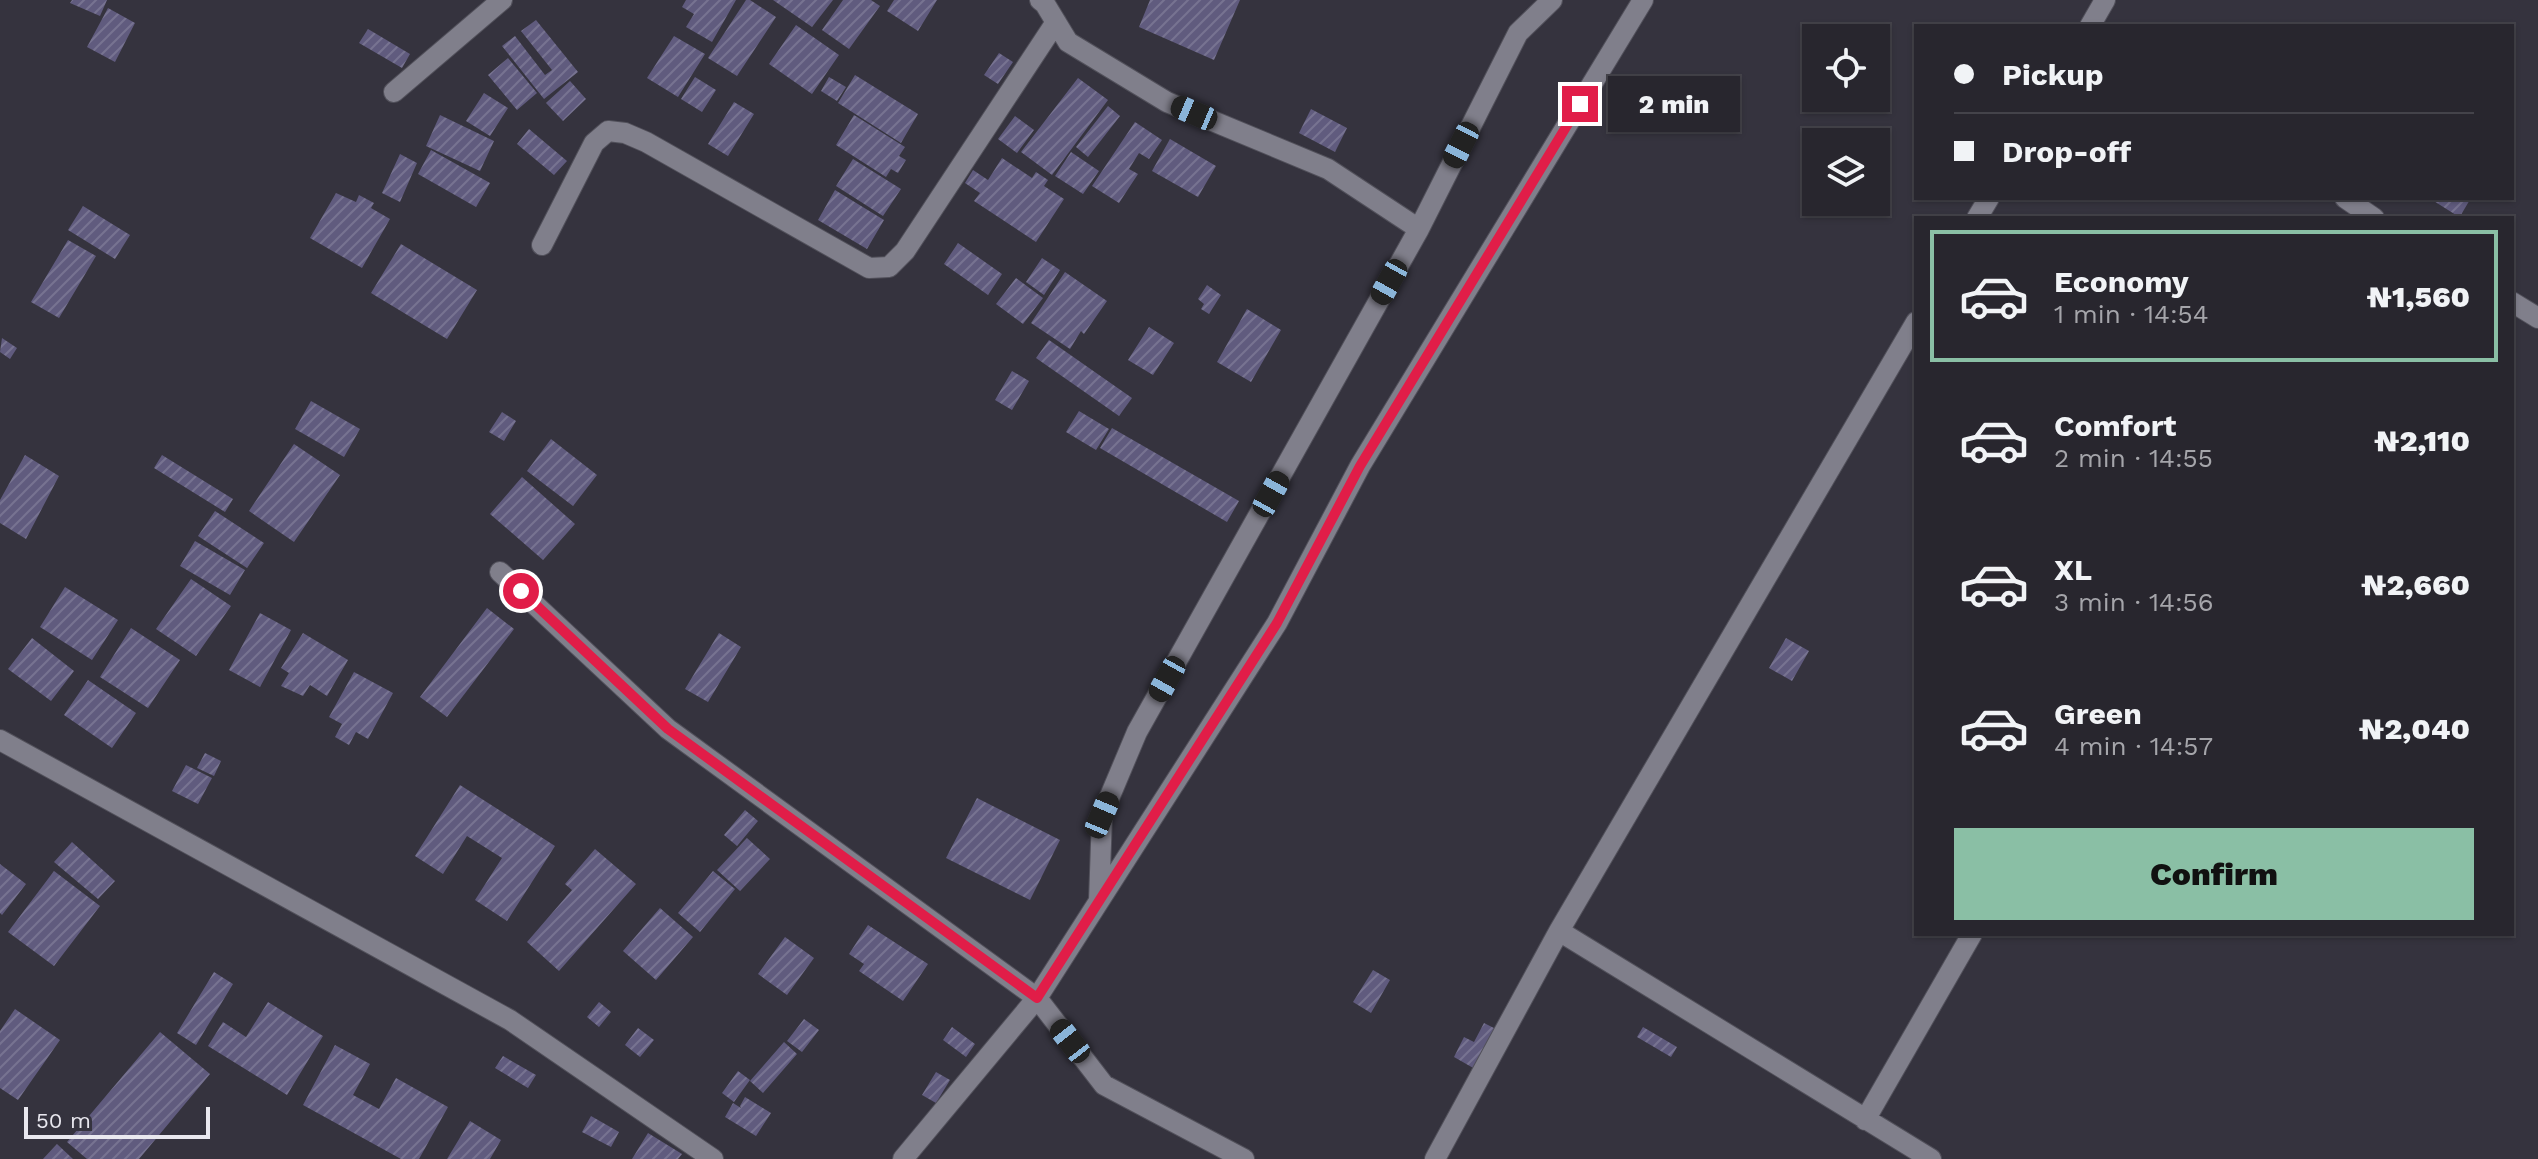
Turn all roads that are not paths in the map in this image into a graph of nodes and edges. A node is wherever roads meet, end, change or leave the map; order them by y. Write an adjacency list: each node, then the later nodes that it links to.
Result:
1 (502, 0): 8 (street)
2 (1040, 0): 6 (street)
3 (1552, 0): 11 (street)
4 (1643, 0): 18 (street)
5 (2105, 0): 7 (street)
6 (1056, 22): 11 (street); 12 (street)
7 (2091, 24)
8 (394, 92)
9 (2348, 200): 10 (street)
10 (2371, 216)
11 (1419, 229): 18 (street)
12 (542, 245)
13 (2514, 303): 14 (street)
14 (2538, 318)
15 (1914, 325): 19 (street)
16 (500, 572): 21 (street)
17 (0, 740): 23 (street)
18 (1099, 902): 21 (street)
19 (1559, 931): 22 (street); 26 (street)
20 (1971, 936): 22 (street)
21 (1037, 998): 24 (street); 25 (street)
22 (1865, 1120): 27 (street)
23 (713, 1159)
24 (903, 1159)
25 (1244, 1159)
26 (1435, 1159)
27 (1931, 1159)

